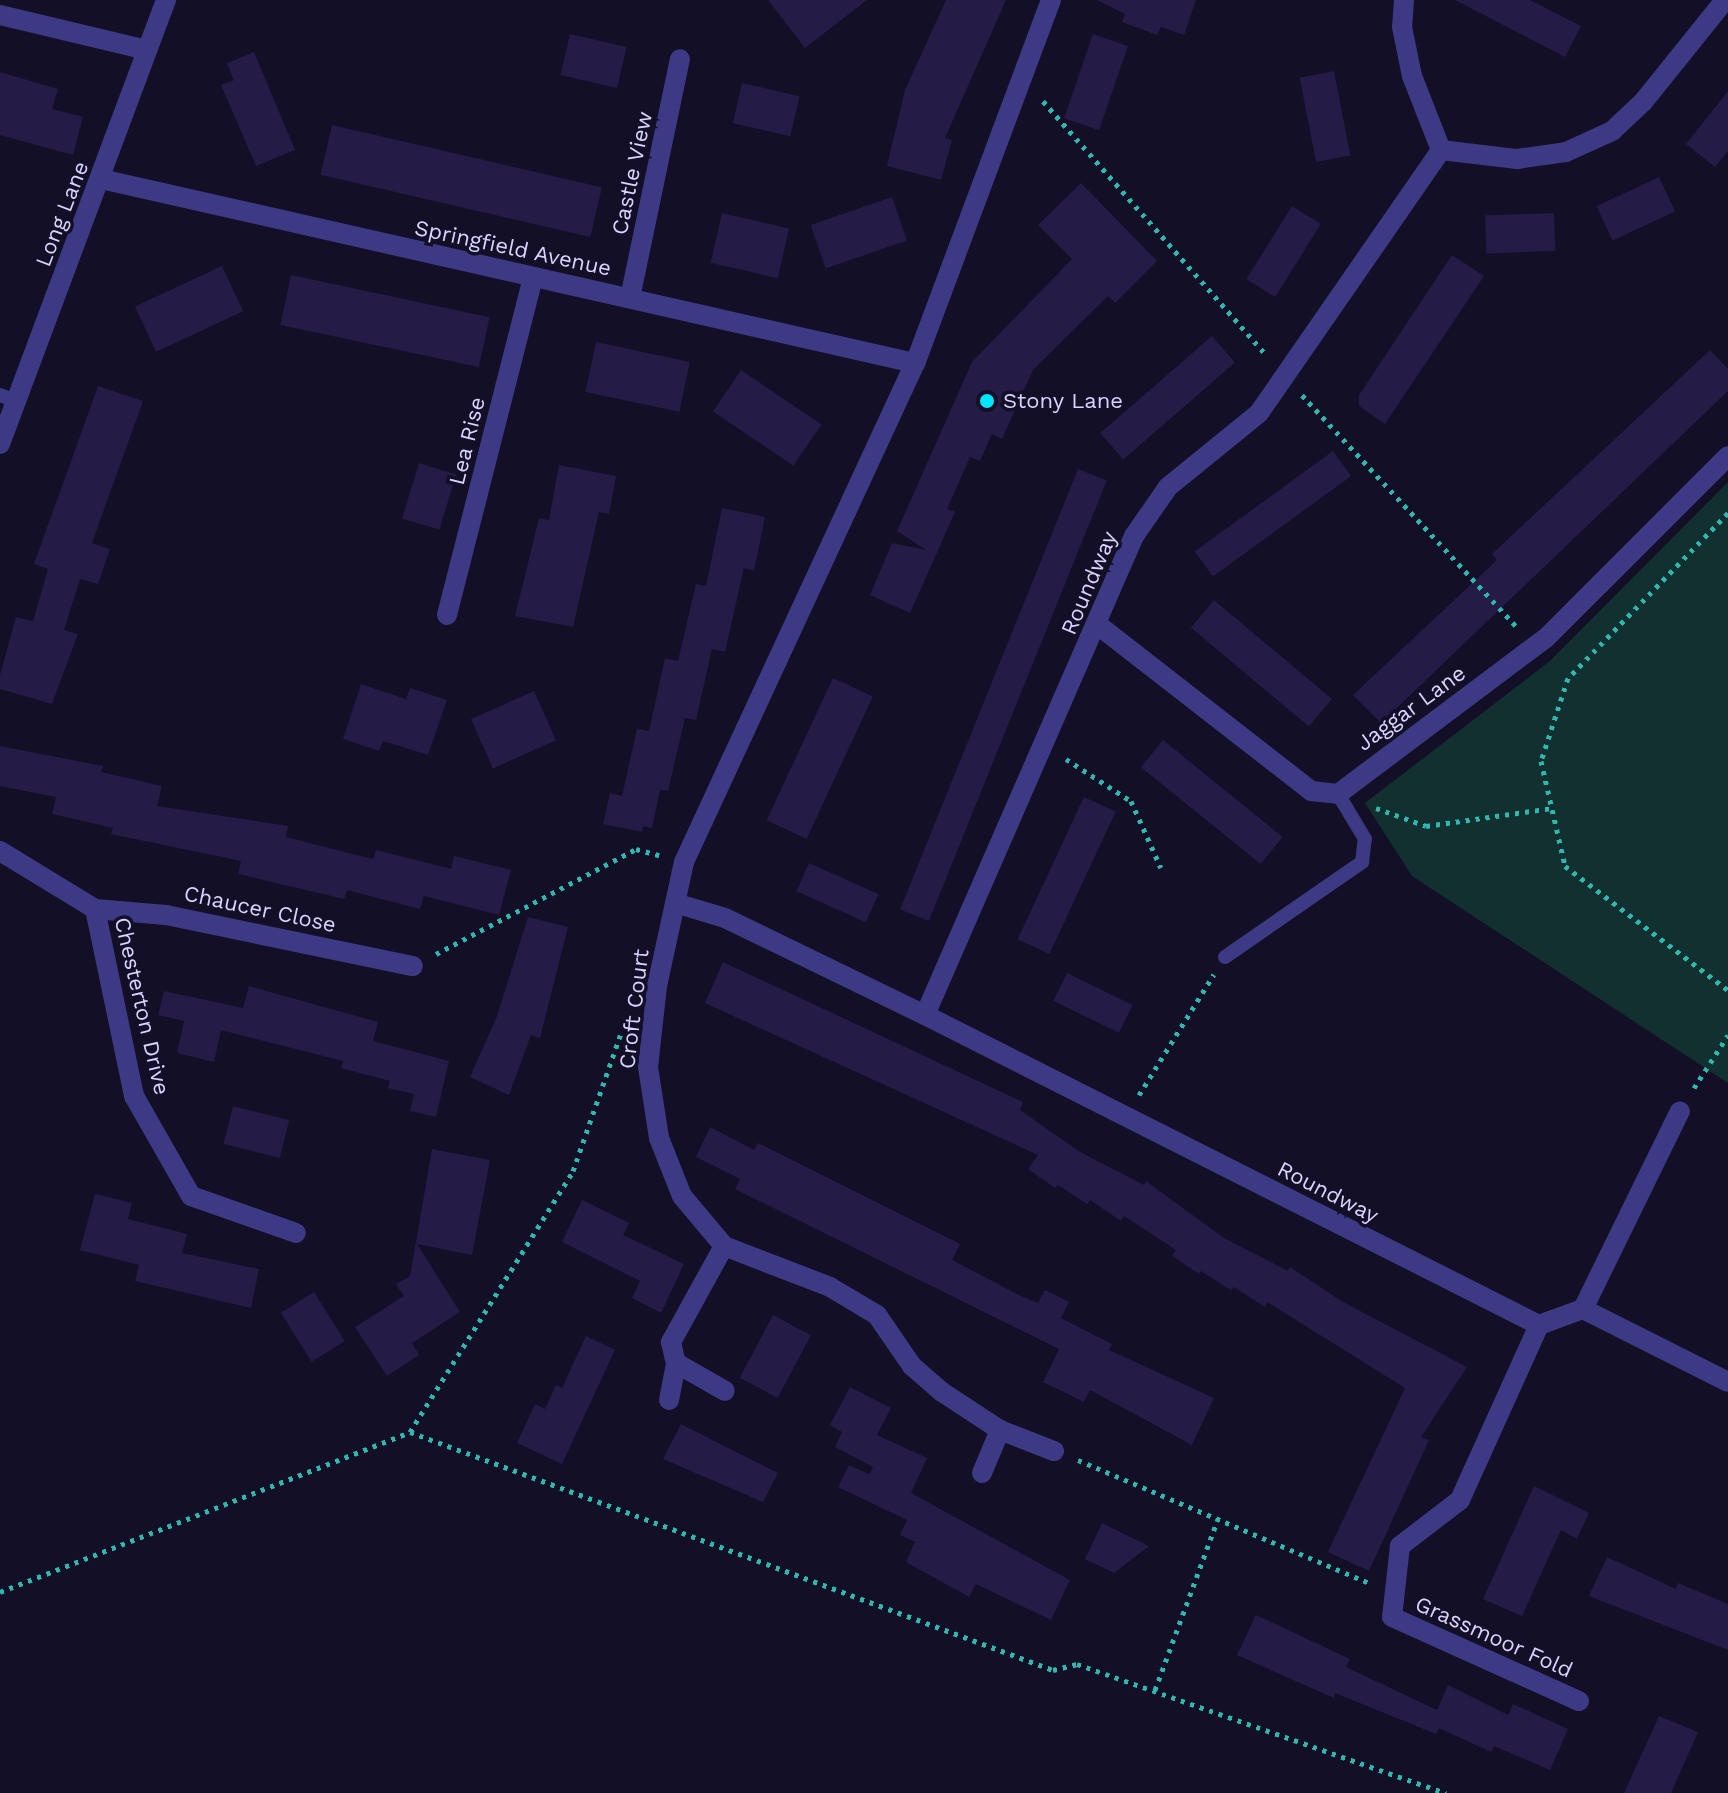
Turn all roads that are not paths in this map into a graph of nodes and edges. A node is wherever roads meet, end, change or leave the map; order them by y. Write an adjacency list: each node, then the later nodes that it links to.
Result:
1 (166, 0): 6 (street, Long Lane)
2 (1051, 0): 12 (street)
3 (1404, 0): 8 (street)
4 (1725, 0): 8 (street)
5 (0, 15): 6 (street)
6 (147, 50): 9 (street, Long Lane)
7 (680, 59): 11 (street, Castle View)
8 (1441, 150): 17 (street, Roundway)
9 (101, 179): 10 (street, Springfield Avenue); 13 (street, Long Lane)
10 (533, 278): 11 (street, Springfield Avenue); 16 (street, Lea Rise)
11 (630, 298): 12 (street, Springfield Avenue)
12 (915, 363): 20 (street)
13 (8, 398): 14 (street, Long Lane)
14 (0, 444)
15 (1728, 456): 18 (street, Jaggar Lane)
16 (447, 615)
17 (1098, 625): 18 (street); 24 (street, Roundway)
18 (1338, 794): 22 (lane)
19 (0, 851): 21 (street, Chesterton Drive)
20 (675, 903): 24 (street, Roundway); 27 (street, Croft Court)
21 (95, 909): 23 (street, Chaucer Close); 26 (street, Chesterton Drive)
22 (1225, 957)
23 (413, 966)
24 (925, 1015): 29 (street, Roundway)
25 (1680, 1111): 28 (street)
26 (296, 1233)
27 (724, 1246): 30 (street); 34 (street, Croft Court)
28 (1583, 1309): 29 (street); 31 (street)
29 (1539, 1325): 37 (street, Grassmoor Fold)
30 (676, 1363): 32 (street); 33 (street)
31 (1728, 1382)
32 (725, 1391)
33 (669, 1400)
34 (1000, 1430): 35 (street, Croft Court); 36 (street)
35 (1054, 1451)
36 (982, 1473)
37 (1579, 1701)

